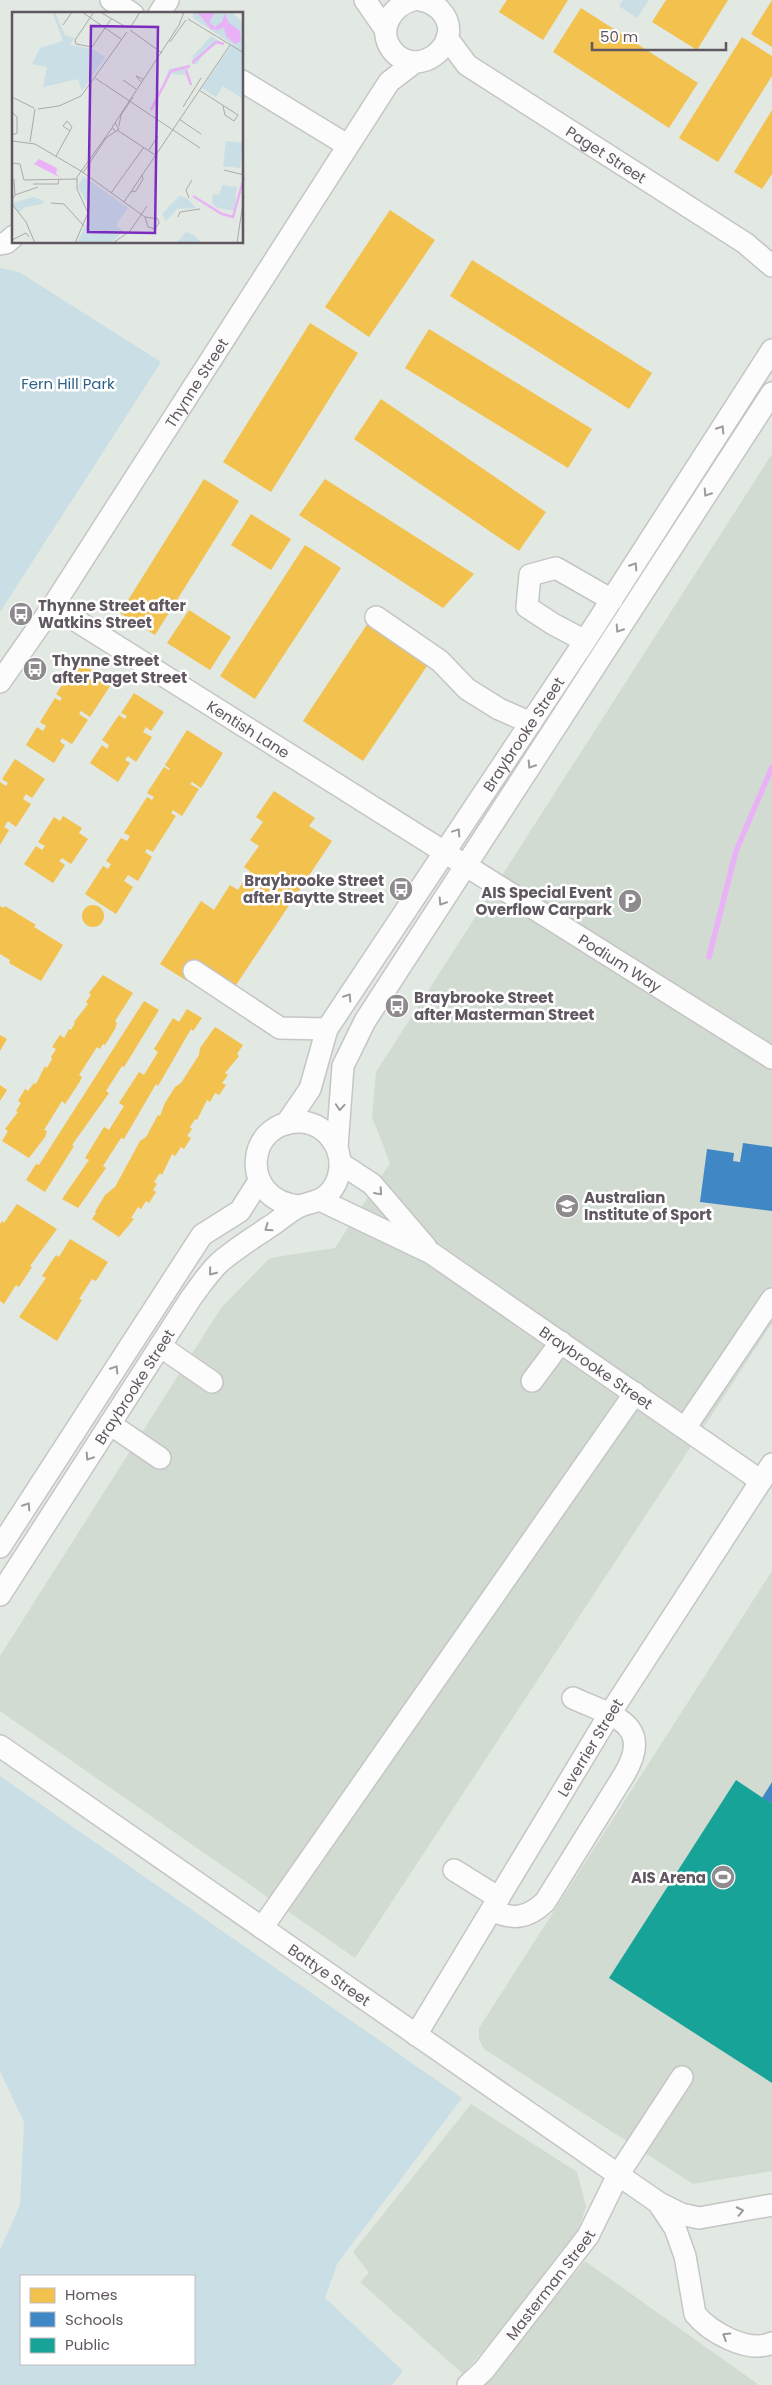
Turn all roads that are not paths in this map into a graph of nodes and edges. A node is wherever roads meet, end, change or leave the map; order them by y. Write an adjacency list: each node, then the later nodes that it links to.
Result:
1 (111, 0): 5 (street)
2 (168, 0): 6 (street)
3 (365, 0): 8 (street)
4 (412, 0): 7 (street); 8 (street)
5 (130, 12)
6 (160, 12)
7 (449, 19): 9 (street); 10 (street, Paget Street)
8 (388, 38): 9 (street); 12 (street)
9 (422, 61): 10 (street, Paget Street); 12 (street, Thynne Street)
10 (467, 65): 15 (street, Paget Street)
11 (244, 82): 13 (street)
12 (389, 82): 13 (street, Thynne Street)
13 (347, 145): 22 (street, Thynne Street)
14 (12, 238): 16 (street)
15 (745, 243): 17 (street, Paget Street); 18 (street, Paget Street)
16 (0, 244)
17 (772, 255)
18 (772, 266)
19 (772, 350): 21 (street, Braybrooke Street, one-way to 19)
20 (772, 393): 28 (street, Braybrooke Street, one-way to 28)
21 (612, 600): 24 (street, Braybrooke Street); 24 (street)
22 (53, 606): 25 (street, Thynne Street); 27 (street, Kentish Lane)
23 (376, 617): 26 (street)
24 (585, 641): 26 (street, Braybrooke Street)
25 (0, 682)
26 (531, 723): 27 (street, Braybrooke Street, one-way to 26)
27 (443, 853): 28 (street, Podium Way); 30 (street, Braybrooke Street, one-way to 27)
28 (465, 866): 31 (street, Podium Way); 33 (street, Braybrooke Street, one-way to 33)
29 (194, 971): 30 (street)
30 (327, 1029): 32 (street, Braybrooke Street)
31 (772, 1058)
32 (286, 1124): 33 (street); 34 (street)
33 (339, 1155): 35 (street); 37 (street, Braybrooke Street, one-way to 37)
34 (259, 1181): 36 (street); 38 (street, Braybrooke Street)
35 (320, 1200): 36 (street); 37 (street, Braybrooke Street)
36 (299, 1206): 39 (street, Braybrooke Street, one-way to 39)
37 (431, 1253): 41 (street, Braybrooke Street)
38 (171, 1283): 39 (street); 50 (street, Braybrooke Street, one-way to 38)
39 (191, 1298): 42 (street, Braybrooke Street)
40 (772, 1299): 47 (street)
41 (561, 1342): 43 (street); 45 (street, Braybrooke Street)
42 (160, 1346): 44 (street); 46 (street, Braybrooke Street)
43 (532, 1381)
44 (212, 1382)
45 (636, 1393): 47 (street, Braybrooke Street); 57 (street)
46 (110, 1424): 48 (street); 51 (street, Braybrooke Street, one-way to 51)
47 (685, 1428): 49 (street, Braybrooke Street)
48 (160, 1458)
49 (766, 1473): 53 (street, Leverrier Street)
50 (0, 1546)
51 (0, 1595)
52 (573, 1698): 53 (street)
53 (609, 1715): 56 (street, Leverrier Street); 56 (street)
54 (0, 1746): 57 (street, Battye Street)
55 (454, 1870): 56 (street)
56 (495, 1904): 58 (street, Leverrier Street)
57 (262, 1928): 58 (street, Battye Street)
58 (416, 2035): 60 (street, Battye Street)
59 (682, 2078): 60 (street, Masterman Street)
60 (618, 2175): 61 (street, Battye Street); 66 (street, Masterman Street)
61 (659, 2204): 63 (street, Battye Street); 64 (street, Battye Street)
62 (772, 2205): 63 (street, Battye Street, one-way to 62)
63 (708, 2217): 64 (street, Battye Street)
64 (685, 2256): 65 (street, Battye Street, one-way to 64)
65 (772, 2342)
66 (468, 2385)

